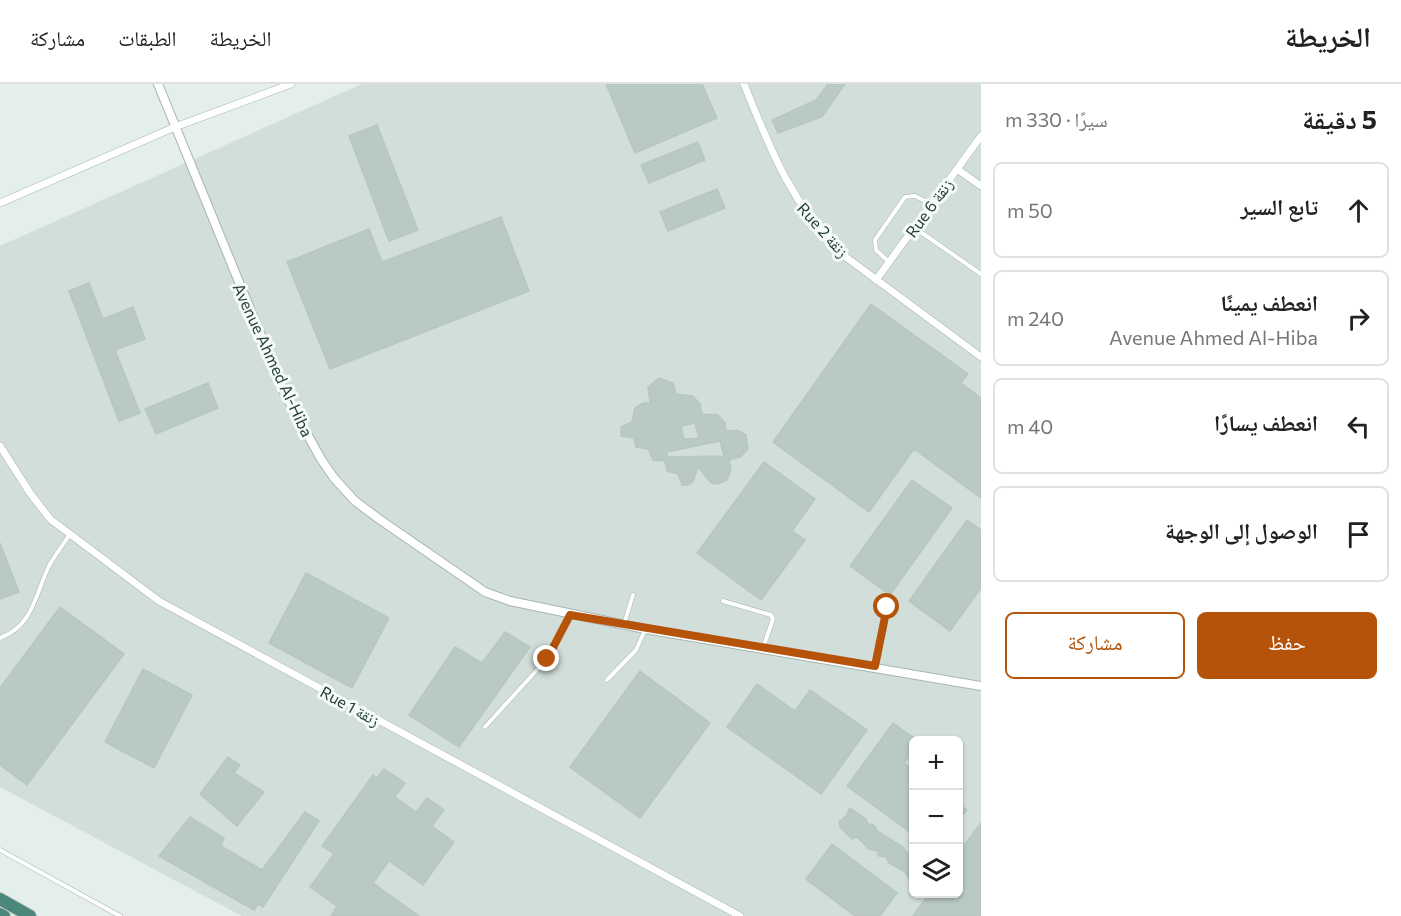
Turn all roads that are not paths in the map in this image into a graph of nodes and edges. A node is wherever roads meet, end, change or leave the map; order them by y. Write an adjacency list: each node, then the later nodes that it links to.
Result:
1 (158, 84): 4 (street, Avenue Ahmed Al-Hiba)
2 (291, 84): 4 (street)
3 (744, 84): 13 (street, Rue 2 زنقة)
4 (175, 127): 8 (street); 20 (street, Avenue Ahmed Al-Hiba)
5 (981, 136): 6 (street, Rue 6 زنقة)
6 (957, 169): 7 (street); 9 (street, Rue 6 زنقة)
7 (981, 186)
8 (0, 203)
9 (932, 204): 10 (street, Rue 6 زنقة); 11 (lane)
10 (915, 228): 11 (street, Rue 6 زنقة); 12 (lane)
11 (890, 262): 13 (street, Rue 6 زنقة)
12 (981, 274)
13 (876, 280): 14 (street, Rue 2 زنقة)
14 (981, 357)
15 (0, 446): 16 (street, Rue 1 زنقة)
16 (70, 534): 23 (lane); 33 (street, Rue 1 زنقة)
17 (633, 595): 21 (lane)
18 (723, 601): 24 (lane)
19 (887, 607): 25 (lane)
20 (570, 615): 21 (street, Avenue Ahmed Al-Hiba); 28 (lane)
21 (624, 625): 22 (street, Avenue Ahmed Al-Hiba)
22 (645, 629): 24 (street, Avenue Ahmed Al-Hiba); 26 (lane)
23 (0, 638)
24 (763, 648): 25 (street, Avenue Ahmed Al-Hiba)
25 (875, 666): 27 (street, Avenue Ahmed Al-Hiba)
26 (607, 680)
27 (981, 686)
28 (484, 727)
29 (0, 850): 32 (lane)
30 (0, 899): 31 (highway)
31 (30, 916)
32 (120, 916)
33 (740, 916)

